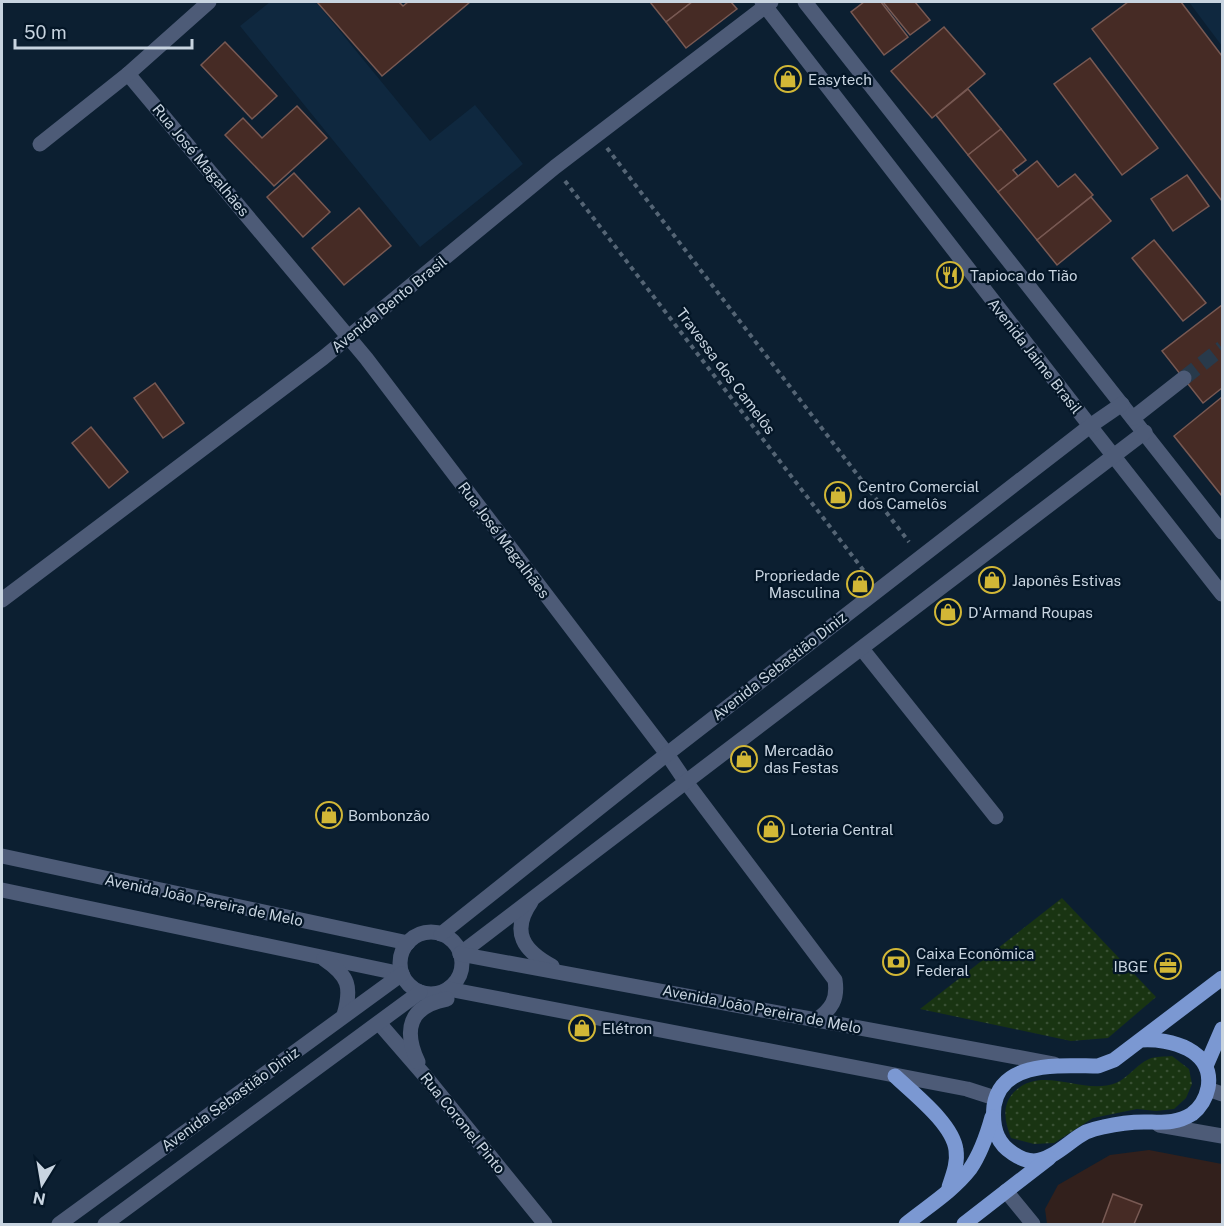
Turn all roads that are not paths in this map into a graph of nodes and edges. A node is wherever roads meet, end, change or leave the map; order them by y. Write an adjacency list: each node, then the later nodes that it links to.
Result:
1 (209, 2): 4 (street)
2 (805, 2): 8 (street)
3 (766, 3): 6 (street, Avenida Bento Brasil); 10 (street, Avenida Jaime Brasil)
4 (128, 74): 5 (street); 6 (street, Rua José Magalhães)
5 (40, 144)
6 (348, 338): 15 (street, Avenida Bento Brasil); 17 (street, Rua José Magalhães)
7 (1184, 378): 9 (street)
8 (1122, 404): 9 (street); 10 (street, Avenida Sebastião Diniz)
9 (1133, 418): 11 (street)
10 (1090, 426): 12 (street, Avenida Jaime Brasil); 17 (street, Avenida Sebastião Diniz)
11 (1145, 432): 12 (street); 13 (street)
12 (1113, 455): 14 (street, Avenida Jaime Brasil); 16 (street)
13 (1222, 532)
14 (1222, 594)
15 (2, 600)
16 (862, 649): 18 (street); 19 (street)
17 (667, 754): 18 (street, Rua José Magalhães); 23 (street, Avenida Sebastião Diniz)
18 (686, 783): 22 (street); 34 (street, Rua José Magalhães)
19 (996, 817)
20 (2, 856): 24 (street, Avenida João Pereira de Melo)
21 (2, 890): 26 (street, Avenida João Pereira de Melo)
22 (534, 898): 25 (street); 27 (street)
23 (441, 934): 24 (street); 25 (street)
24 (408, 943): 28 (street)
25 (460, 954): 27 (street, Avenida João Pereira de Melo); 30 (street)
26 (322, 957): 28 (street, Avenida João Pereira de Melo); 33 (street)
27 (563, 972): 34 (street, Avenida João Pereira de Melo)
28 (402, 974): 31 (street); 33 (street, Avenida Sebastião Diniz)
29 (1222, 978): 37 (main road)
30 (448, 988): 31 (street); 32 (street)
31 (420, 992): 35 (street, Avenida Sebastião Diniz)
32 (490, 997): 40 (street); 41 (street)
33 (344, 1015): 50 (street, Avenida Sebastião Diniz)
34 (816, 1020): 38 (street, Avenida João Pereira de Melo)
35 (379, 1023): 40 (street, Rua Coronel Pinto); 51 (street, Avenida Sebastião Diniz)
36 (1222, 1029): 39 (main road)
37 (1141, 1040): 38 (main road); 39 (main road)
38 (1063, 1066): 43 (main road)
39 (1206, 1066): 42 (main road)
40 (425, 1076): 52 (street, Rua Coronel Pinto)
41 (895, 1076): 43 (street); 48 (main road)
42 (1215, 1091): 45 (main road)
43 (995, 1098): 44 (main road)
44 (992, 1117): 47 (main road); 48 (main road)
45 (1142, 1122): 46 (street); 47 (main road)
46 (1222, 1136)
47 (1057, 1152): 49 (main road)
48 (948, 1190): 53 (main road)
49 (1006, 1191): 54 (main road); 55 (street)
50 (59, 1224)
51 (105, 1224)
52 (544, 1224)
53 (906, 1224)
54 (964, 1224)
55 (1033, 1224)

